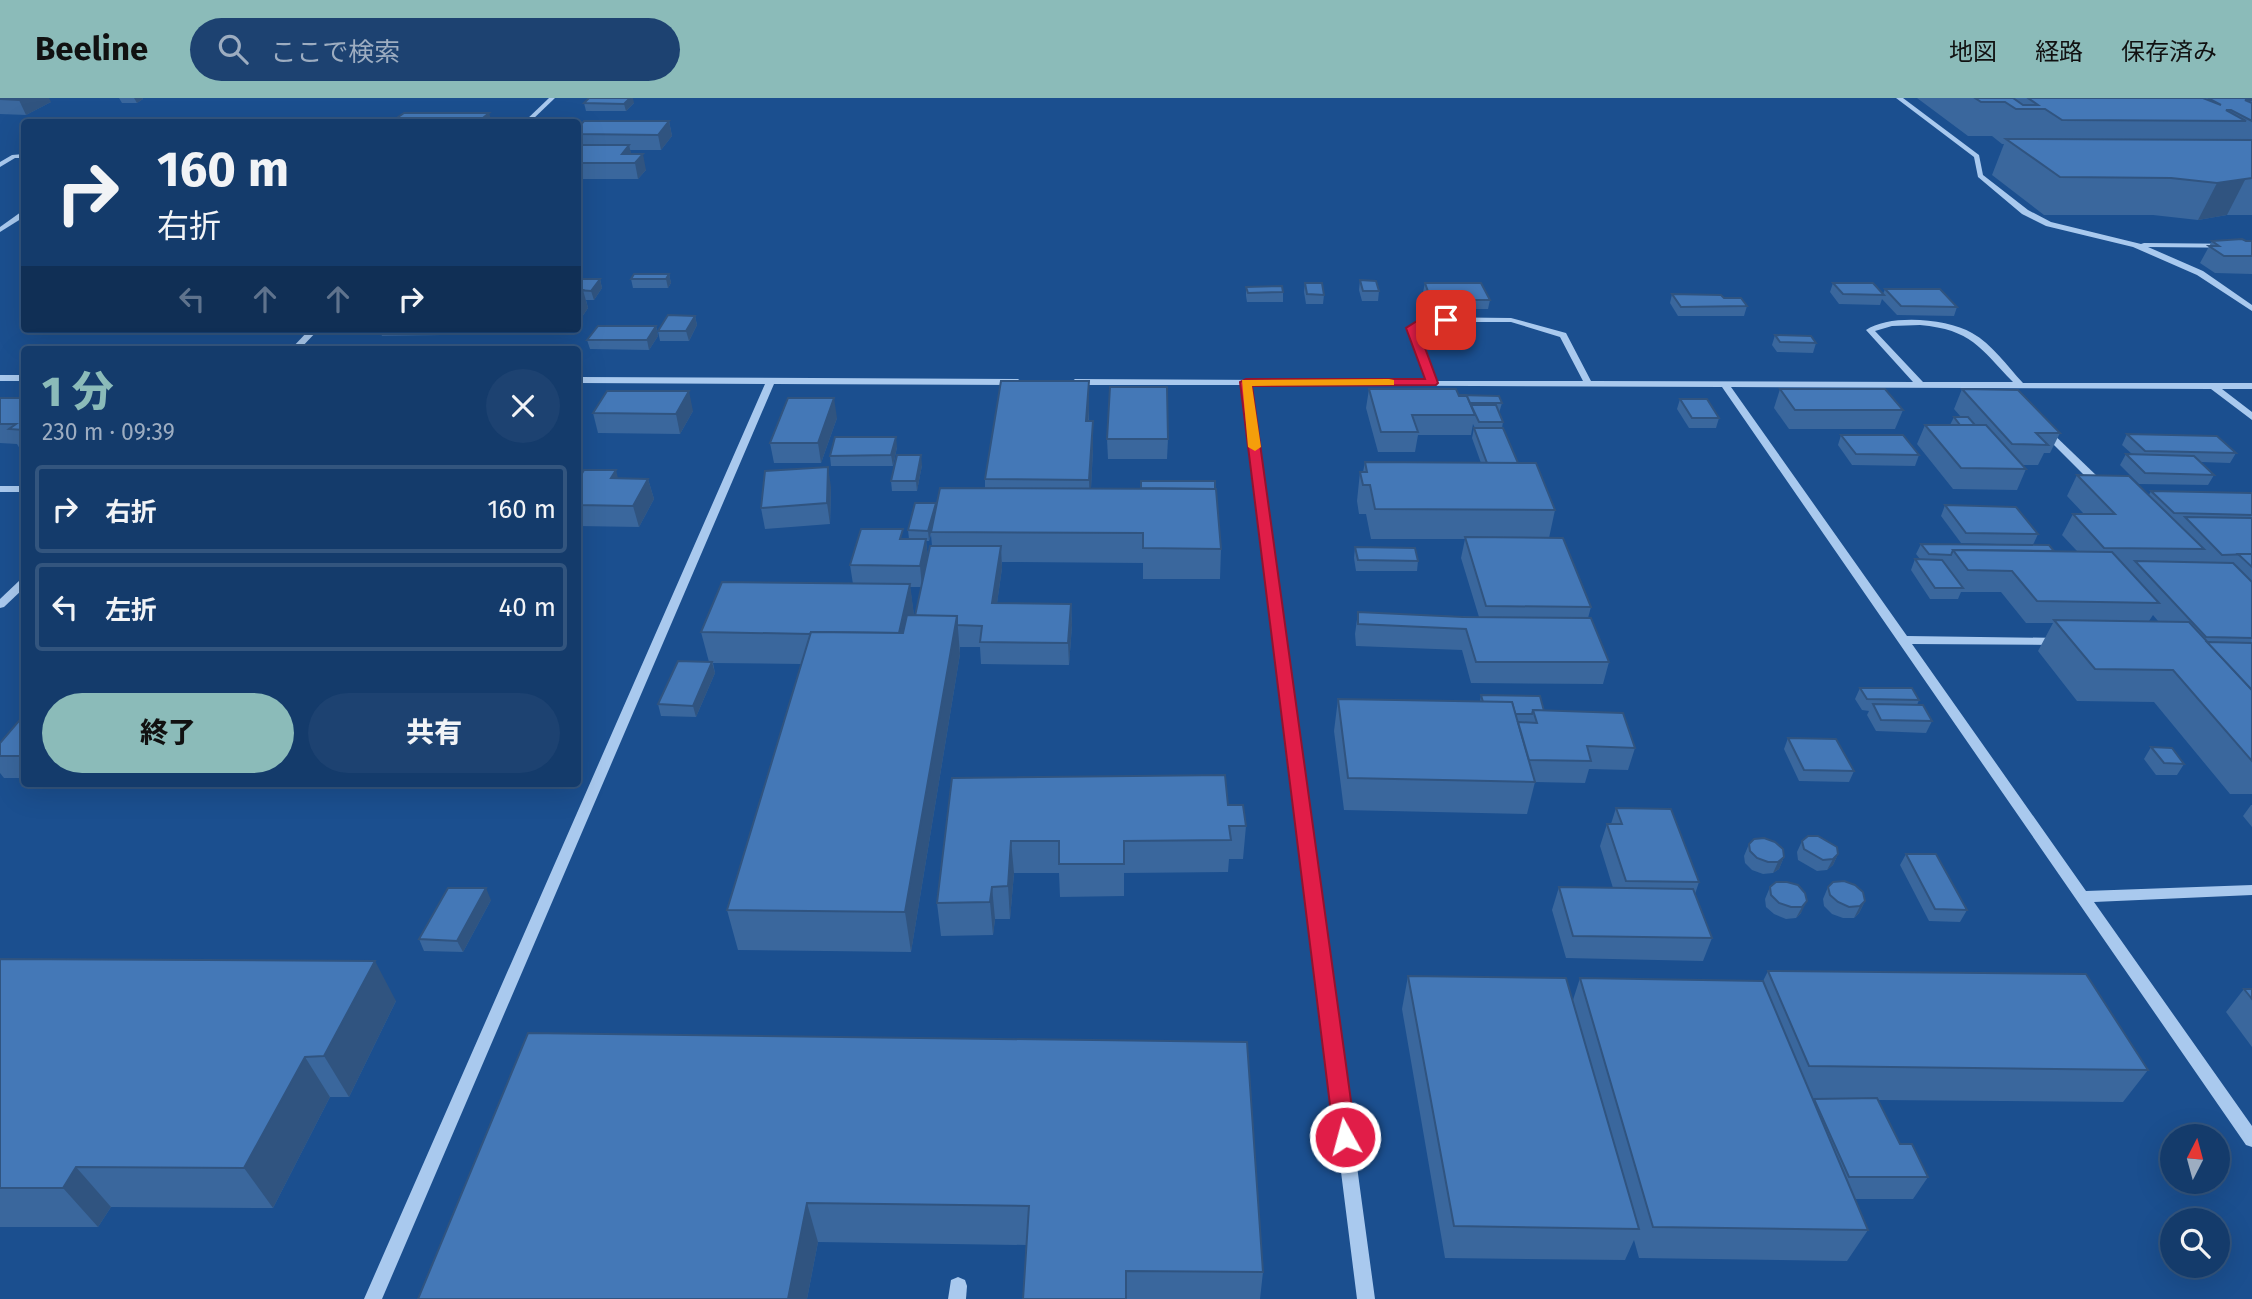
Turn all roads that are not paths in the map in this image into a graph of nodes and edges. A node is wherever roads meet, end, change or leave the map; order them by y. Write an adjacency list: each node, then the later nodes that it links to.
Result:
1 (552, 98): 3 (street)
2 (1899, 98): 8 (street)
3 (530, 119)
4 (21, 156): 5 (street)
5 (0, 164)
6 (21, 216): 7 (street)
7 (0, 230)
8 (2136, 245): 9 (street); 10 (street)
9 (2252, 246)
10 (2252, 309)
11 (311, 333): 12 (street)
12 (297, 346)
13 (0, 378): 14 (street)
14 (21, 378)
15 (581, 380): 16 (street)
16 (771, 381): 17 (street); 41 (street)
17 (1023, 382)
18 (1065, 382): 19 (street)
19 (1246, 382): 20 (street); 42 (street)
20 (1432, 383): 21 (street); 21 (street)
21 (1588, 383): 22 (street)
22 (1724, 384): 23 (street); 36 (street)
23 (1921, 384): 24 (street); 25 (street)
24 (1998, 385): 25 (street); 28 (street)
25 (2020, 385): 26 (street)
26 (2212, 386): 27 (street); 29 (street)
27 (2252, 386)
28 (2008, 394)
29 (2252, 417)
30 (2036, 422): 31 (street)
31 (2094, 478)
32 (0, 489): 33 (street)
33 (21, 489)
34 (21, 585): 35 (street)
35 (0, 606)
36 (1903, 640): 37 (street); 39 (street)
37 (2069, 641)
38 (2252, 890): 39 (street)
39 (2082, 897): 40 (street)
40 (2252, 1140)
41 (373, 1299)
42 (1366, 1299)

